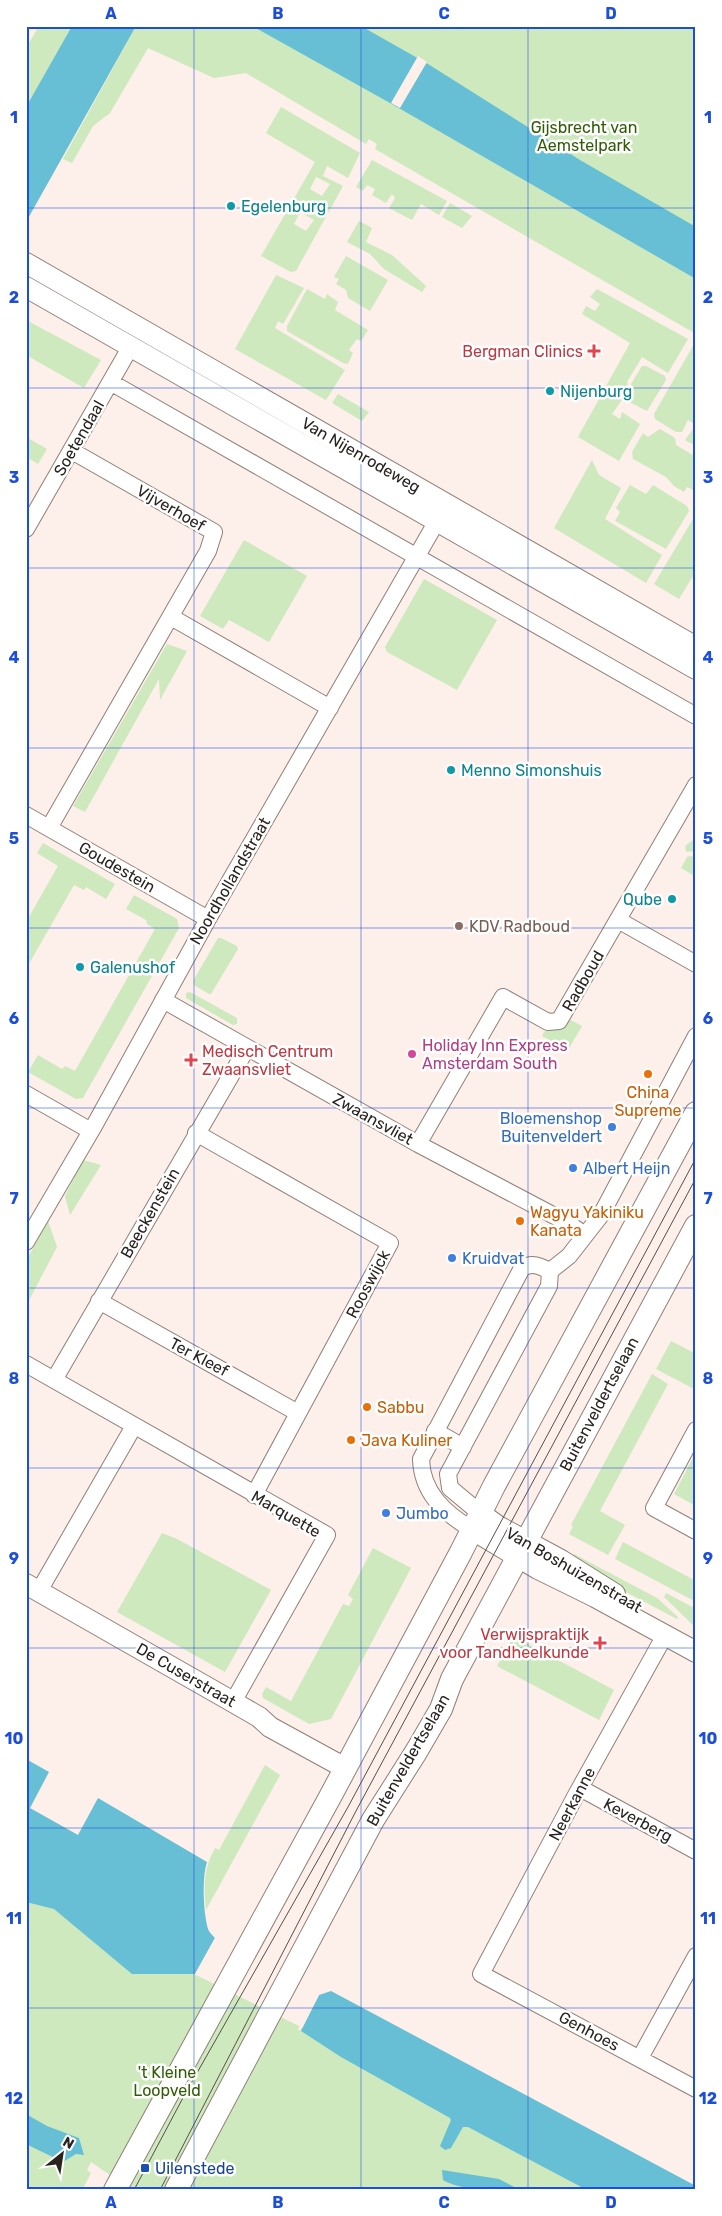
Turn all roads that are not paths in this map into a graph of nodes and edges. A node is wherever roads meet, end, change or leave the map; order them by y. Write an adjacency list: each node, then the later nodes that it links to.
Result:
1 (26, 263): 10 (street, Van Nijenrodeweg)
2 (26, 286): 3 (street, Van Nijenrodeweg)
3 (131, 346): 4 (street, Soetendaal); 6 (street, Van Nijenrodeweg)
4 (112, 382): 5 (street, Soetendaal); 8 (street)
5 (72, 451): 7 (street, Soetendaal); 9 (street, Vijverhoef)
6 (437, 521): 8 (street, Noordhollandstraat); 11 (street, Van Nijenrodeweg)
7 (26, 530)
8 (418, 557): 12 (street, Noordhollandstraat); 13 (street)
9 (171, 617): 12 (street); 16 (street, Vijverhoef)
10 (696, 647)
11 (696, 669)
12 (330, 708): 17 (street, Noordhollandstraat)
13 (696, 716)
14 (696, 785): 18 (street, Radboud)
15 (26, 815): 16 (street, Goudestein)
16 (49, 828): 17 (street, Goudestein)
17 (208, 919): 20 (street, Noordhollandstraat)
18 (618, 920): 19 (street); 27 (street, Radboud)
19 (696, 964)
20 (163, 1000): 22 (street, Zwaansvliet); 25 (street, Noordhollandstraat)
21 (696, 1036): 29 (street)
22 (247, 1048): 26 (street, Beeckenstein); 27 (street, Zwaansvliet)
23 (26, 1094): 25 (street)
24 (696, 1113): 41 (main road)
25 (91, 1131): 30 (street, Noordhollandstraat)
26 (196, 1133): 32 (street, Beeckenstein); 35 (street, Rooswijck)
27 (418, 1144): 29 (street, Zwaansvliet)
28 (696, 1226): 43 (main road, Buitenveldertselaan)
29 (585, 1235): 31 (street)
30 (26, 1242)
31 (550, 1271): 38 (street); 39 (street)
32 (99, 1302): 34 (street, Beeckenstein); 35 (street, Ter Kleef)
33 (26, 1364): 34 (street, Marquette)
34 (54, 1380): 36 (street, Marquette)
35 (298, 1413): 40 (street, Rooswijck)
36 (134, 1426): 40 (street, Marquette); 44 (street)
37 (696, 1430): 42 (street)
38 (435, 1431): 39 (street); 41 (street)
39 (463, 1447): 41 (street)
40 (254, 1495): 48 (street, Marquette)
41 (475, 1521): 43 (street, Van Boshuizenstraat); 49 (main road)
42 (696, 1531)
43 (522, 1549): 45 (street, Van Boshuizenstraat); 57 (main road, Buitenveldertselaan)
44 (33, 1588): 48 (street, De Cuserstraat)
45 (668, 1630): 46 (street, Van Boshuizenstraat); 47 (street, Van Boshuizenstraat); 50 (street, Neerkanne)
46 (696, 1638)
47 (696, 1652)
48 (233, 1702): 49 (street, De Cuserstraat)
49 (345, 1768): 56 (main road)
50 (580, 1788): 51 (street, Keverberg); 53 (street, Neerkanne)
51 (696, 1851)
52 (696, 1956): 54 (street)
53 (482, 1974): 54 (street, Genhoes)
54 (640, 2058): 55 (street, Genhoes)
55 (696, 2089)
56 (116, 2190)
57 (176, 2190)

